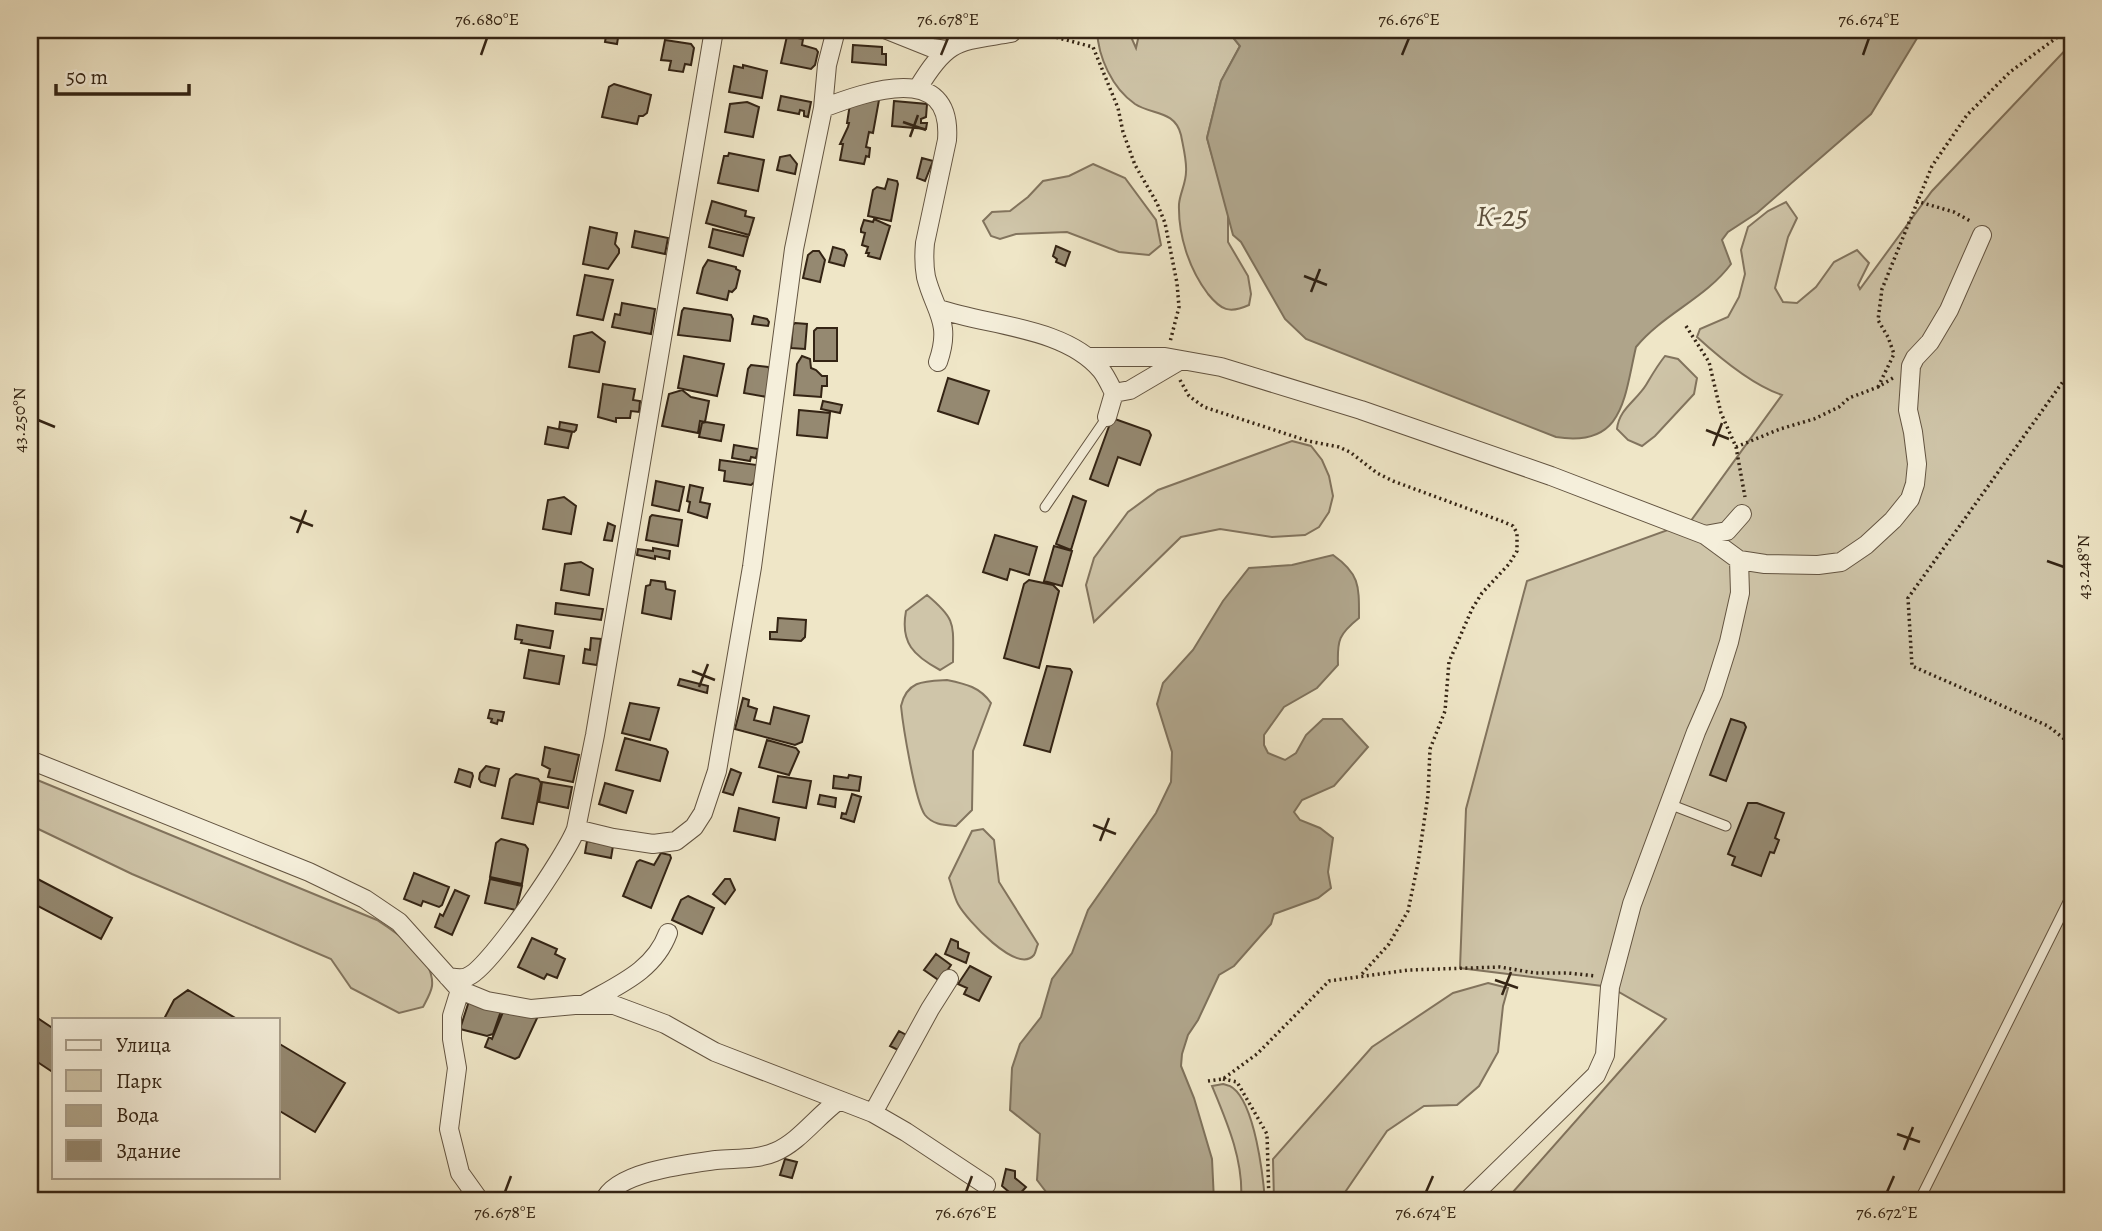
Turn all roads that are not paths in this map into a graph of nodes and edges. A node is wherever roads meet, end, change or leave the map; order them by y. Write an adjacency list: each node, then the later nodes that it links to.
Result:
1 (714, 30): 22 (street)
2 (836, 30): 7 (street)
3 (887, 30): 5 (street)
4 (1011, 31): 5 (street)
5 (946, 50): 6 (street)
6 (918, 88): 7 (street); 9 (street)
7 (823, 108): 22 (street)
8 (1982, 235): 18 (street)
9 (939, 309): 10 (street); 12 (street)
10 (1087, 357): 11 (street); 13 (street)
11 (1173, 361): 13 (street); 17 (street)
12 (938, 362)
13 (1114, 393): 14 (street)
14 (1107, 417): 15 (lane)
15 (1045, 507)
16 (1742, 514): 17 (street)
17 (1705, 535): 18 (street)
18 (1739, 560): 20 (street)
19 (30, 760): 26 (street)
20 (1669, 804): 21 (lane); 33 (street)
21 (1726, 826)
22 (576, 829): 26 (street)
23 (2072, 894): 34 (lane)
24 (668, 933): 27 (street)
25 (949, 979): 29 (street)
26 (454, 983): 27 (street); 31 (street)
27 (583, 1005): 28 (street)
28 (838, 1101): 29 (street); 32 (street)
29 (873, 1114): 30 (street)
30 (986, 1185)
31 (480, 1201)
32 (604, 1201)
33 (1467, 1201)
34 (1919, 1201)

